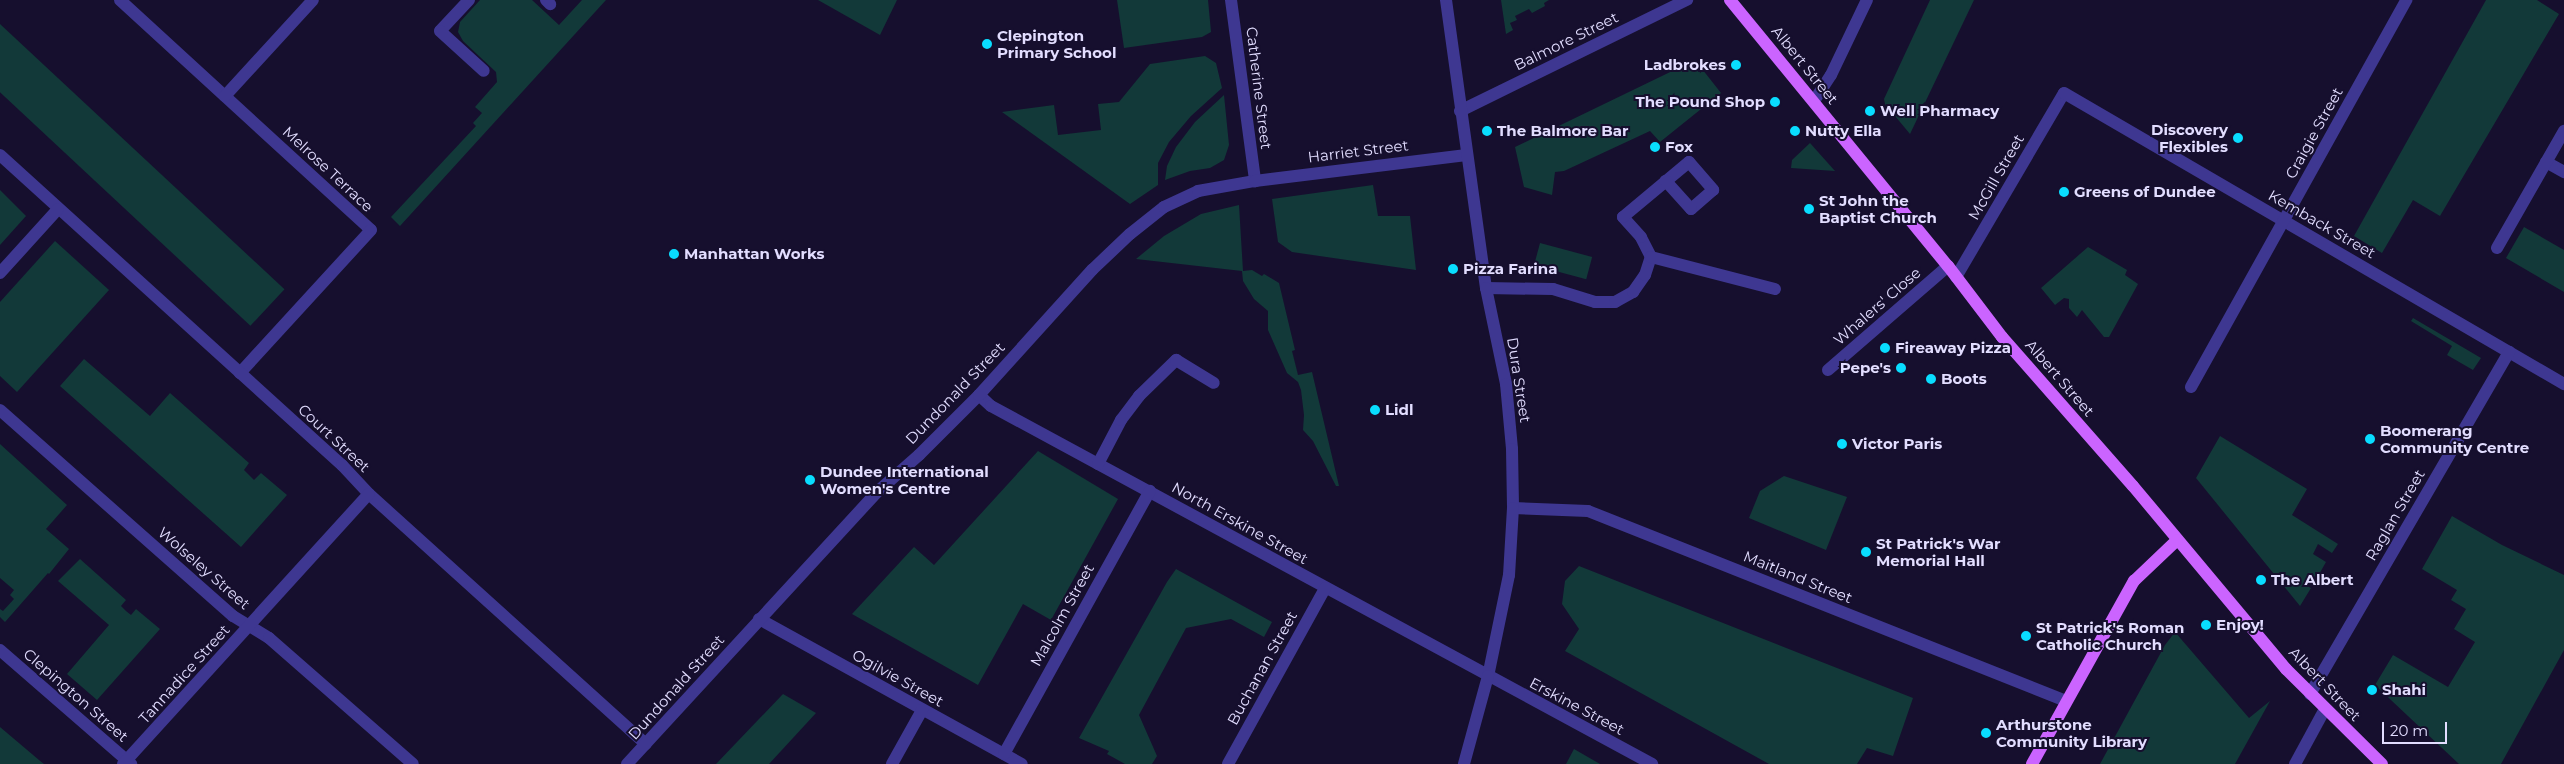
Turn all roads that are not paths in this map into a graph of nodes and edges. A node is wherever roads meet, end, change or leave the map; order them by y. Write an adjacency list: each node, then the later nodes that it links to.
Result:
1 (120, 0): 12 (street, Melrose Terrace)
2 (314, 0): 12 (street)
3 (468, 0): 10 (street)
4 (1231, 0): 20 (street, Catherine Street)
5 (1446, 0): 14 (street, Dura Street)
6 (1686, 0): 14 (street, Balmore Street)
7 (1730, 0): 13 (main road, Albert Street)
8 (1867, 0): 13 (street)
9 (2406, 0): 23 (street, Craigie Street)
10 (484, 71)
11 (2064, 93): 23 (street, Kemback Street); 28 (street, McGill Street)
12 (226, 96): 33 (street, Melrose Terrace)
13 (1814, 102): 26 (main road, Albert Street)
14 (1460, 111): 17 (street, Dura Street)
15 (2563, 135): 18 (street)
16 (0, 155): 22 (street, Court Street)
17 (1466, 155): 20 (street, Harriet Street); 29 (street, Dura Street)
18 (2546, 162): 19 (street); 24 (street)
19 (2564, 172)
20 (1255, 181): 37 (street, Dundonald Street)
21 (1666, 181): 25 (street)
22 (58, 209): 27 (street); 33 (street, Court Street)
23 (2284, 220): 31 (street, Kemback Street); 36 (street, Craigie Street)
24 (2497, 248)
25 (1650, 257): 29 (street); 30 (street)
26 (1948, 266): 28 (main road, Albert Street); 32 (street, Whalers' Close)
27 (0, 273)
28 (1956, 277): 43 (main road, Albert Street)
29 (1486, 288): 42 (street, Dura Street)
30 (1775, 289)
31 (2509, 352): 35 (street, Kemback Street); 49 (street, Raglan Street)
32 (1828, 370)
33 (240, 373): 41 (street, Court Street)
34 (1214, 383): 39 (street)
35 (2564, 384)
36 (2191, 387)
37 (978, 395): 39 (street, North Erskine Street); 45 (street, Dundonald Street)
38 (0, 410): 46 (street, Wolseley Street)
39 (1098, 464): 40 (street, North Erskine Street)
40 (1150, 492): 44 (street, North Erskine Street); 54 (street, Malcolm Street)
41 (369, 494): 46 (street, Tannadice Street); 53 (street, Court Street)
42 (1513, 508): 48 (street, Dura Street); 50 (street, Maitland Street)
43 (2178, 540): 49 (main road, Albert Street); 50 (main road)
44 (1325, 588): 48 (street, North Erskine Street); 60 (street, Buchanan Street)
45 (759, 619): 51 (street, Ogilvie Street); 53 (street, Dundonald Street)
46 (249, 626): 55 (street, Tannadice Street); 56 (street, Wolseley Street)
47 (0, 650): 55 (street, Clepington Street)
48 (1488, 676): 61 (street, Dura Street); 62 (street, Erskine Street)
49 (2310, 694): 52 (main road, Albert Street)
50 (2066, 701): 63 (main road)
51 (922, 710): 54 (street, Ogilvie Street); 58 (street)
52 (2325, 710): 64 (street); 65 (main road, Albert Street)
53 (646, 744): 57 (street, Dundonald Street)
54 (1004, 754): 59 (street, Ogilvie Street)
55 (127, 763)
56 (413, 764)
57 (627, 764)
58 (892, 764)
59 (1022, 764)
60 (1228, 764)
61 (1464, 764)
62 (1652, 764)
63 (2032, 764)
64 (2295, 764)
65 (2382, 764)

